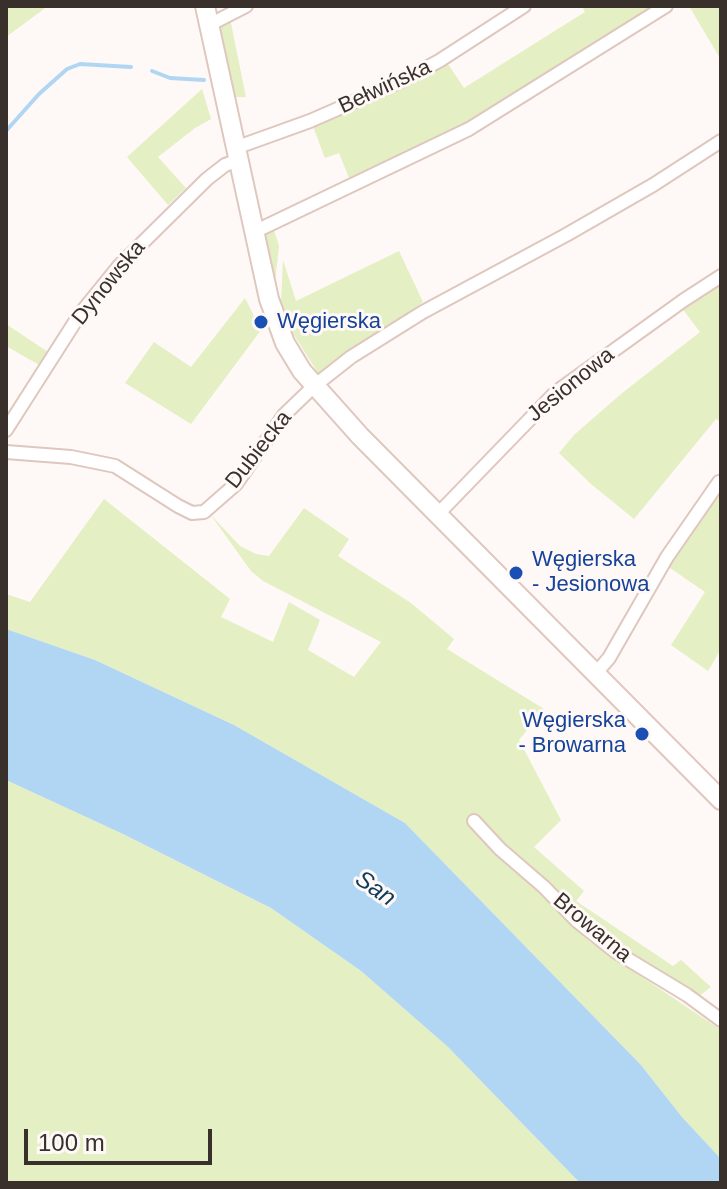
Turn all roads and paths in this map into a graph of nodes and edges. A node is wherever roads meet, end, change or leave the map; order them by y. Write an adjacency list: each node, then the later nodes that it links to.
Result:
1 (205, 6): 5 (main road)
2 (246, 6): 5 (street)
3 (524, 6): 7 (street, Bełwińska)
4 (666, 6): 8 (street)
5 (209, 25): 7 (main road)
6 (721, 141): 10 (street, Dubiecka)
7 (237, 154): 8 (main road); 11 (street, Dynowska)
8 (254, 232): 10 (main road)
9 (721, 276): 14 (street, Jesionowa)
10 (313, 387): 12 (street, Dubiecka); 14 (main road)
11 (6, 430)
12 (6, 452)
13 (719, 482): 15 (street)
14 (438, 514): 15 (main road)
15 (596, 673): 16 (main road)
16 (721, 800)
17 (474, 821): 18 (street, Browarna)
18 (721, 1020)

